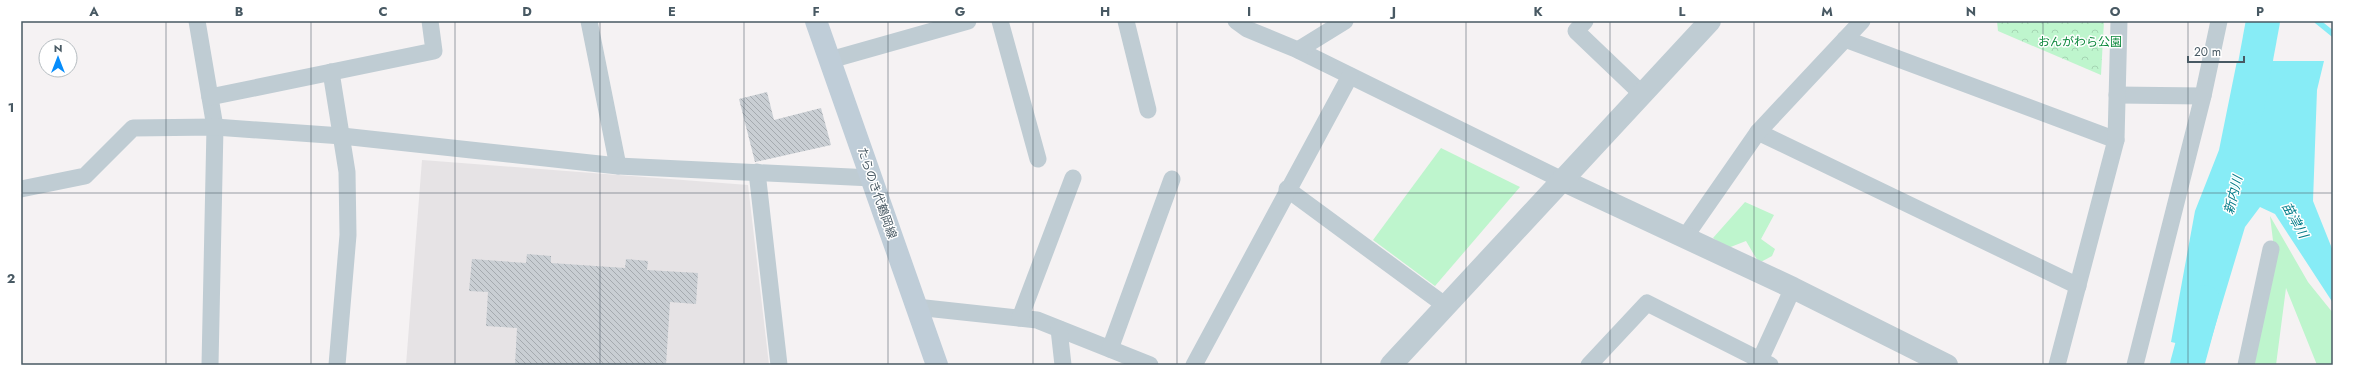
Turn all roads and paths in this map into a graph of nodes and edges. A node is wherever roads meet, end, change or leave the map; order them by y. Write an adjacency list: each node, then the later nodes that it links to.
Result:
1 (197, 21): 22 (street)
2 (430, 21): 18 (street)
3 (589, 21): 30 (street)
4 (816, 21): 17 (main road, たらのき代鶴岡線)
5 (968, 21): 17 (street)
6 (1000, 21): 29 (street)
7 (1126, 21): 24 (street)
8 (1236, 21): 16 (street)
9 (1345, 21): 16 (street)
10 (1585, 21): 20 (street)
11 (1710, 21): 20 (street)
12 (1862, 21): 15 (street)
13 (2120, 21): 21 (street)
14 (2218, 21): 23 (street)
15 (1845, 39): 26 (street); 28 (street)
16 (1298, 50): 19 (street)
17 (830, 60): 32 (main road, たらのき代鶴岡線)
18 (331, 72): 22 (street); 27 (street)
19 (1350, 76): 35 (street); 37 (street)
20 (1643, 95): 35 (street)
21 (2117, 95): 23 (street); 28 (street)
22 (210, 96): 25 (street)
23 (2203, 96): 59 (street)
24 (1148, 110)
25 (215, 127): 27 (street); 36 (street); 48 (street)
26 (1758, 132): 38 (street); 40 (street)
27 (342, 136): 30 (street); 49 (street)
28 (2116, 140): 40 (street)
29 (1038, 159)
30 (618, 166): 31 (street)
31 (757, 172): 32 (street); 50 (street)
32 (872, 178): 43 (main road, たらのき代鶴岡線)
33 (1073, 178): 44 (street)
34 (1172, 179): 46 (street)
35 (1562, 180): 38 (street); 42 (street)
36 (21, 189)
37 (1287, 189): 42 (street); 54 (street)
38 (1685, 237): 41 (street)
39 (2271, 249): 60 (street)
40 (2078, 286): 58 (street)
41 (1793, 288): 47 (street); 57 (street)
42 (1446, 306): 55 (street)
43 (916, 307): 44 (street); 51 (main road, たらのき代鶴岡線)
44 (1020, 318): 45 (street)
45 (1058, 329): 46 (street); 52 (street)
46 (1110, 349): 53 (street)
47 (1762, 363): 56 (street)
48 (210, 365)
49 (337, 365)
50 (779, 365)
51 (937, 365)
52 (1063, 365)
53 (1150, 365)
54 (1194, 365)
55 (1391, 365)
56 (1589, 365)
57 (1947, 365)
58 (2057, 365)
59 (2135, 365)
60 (2246, 365)

